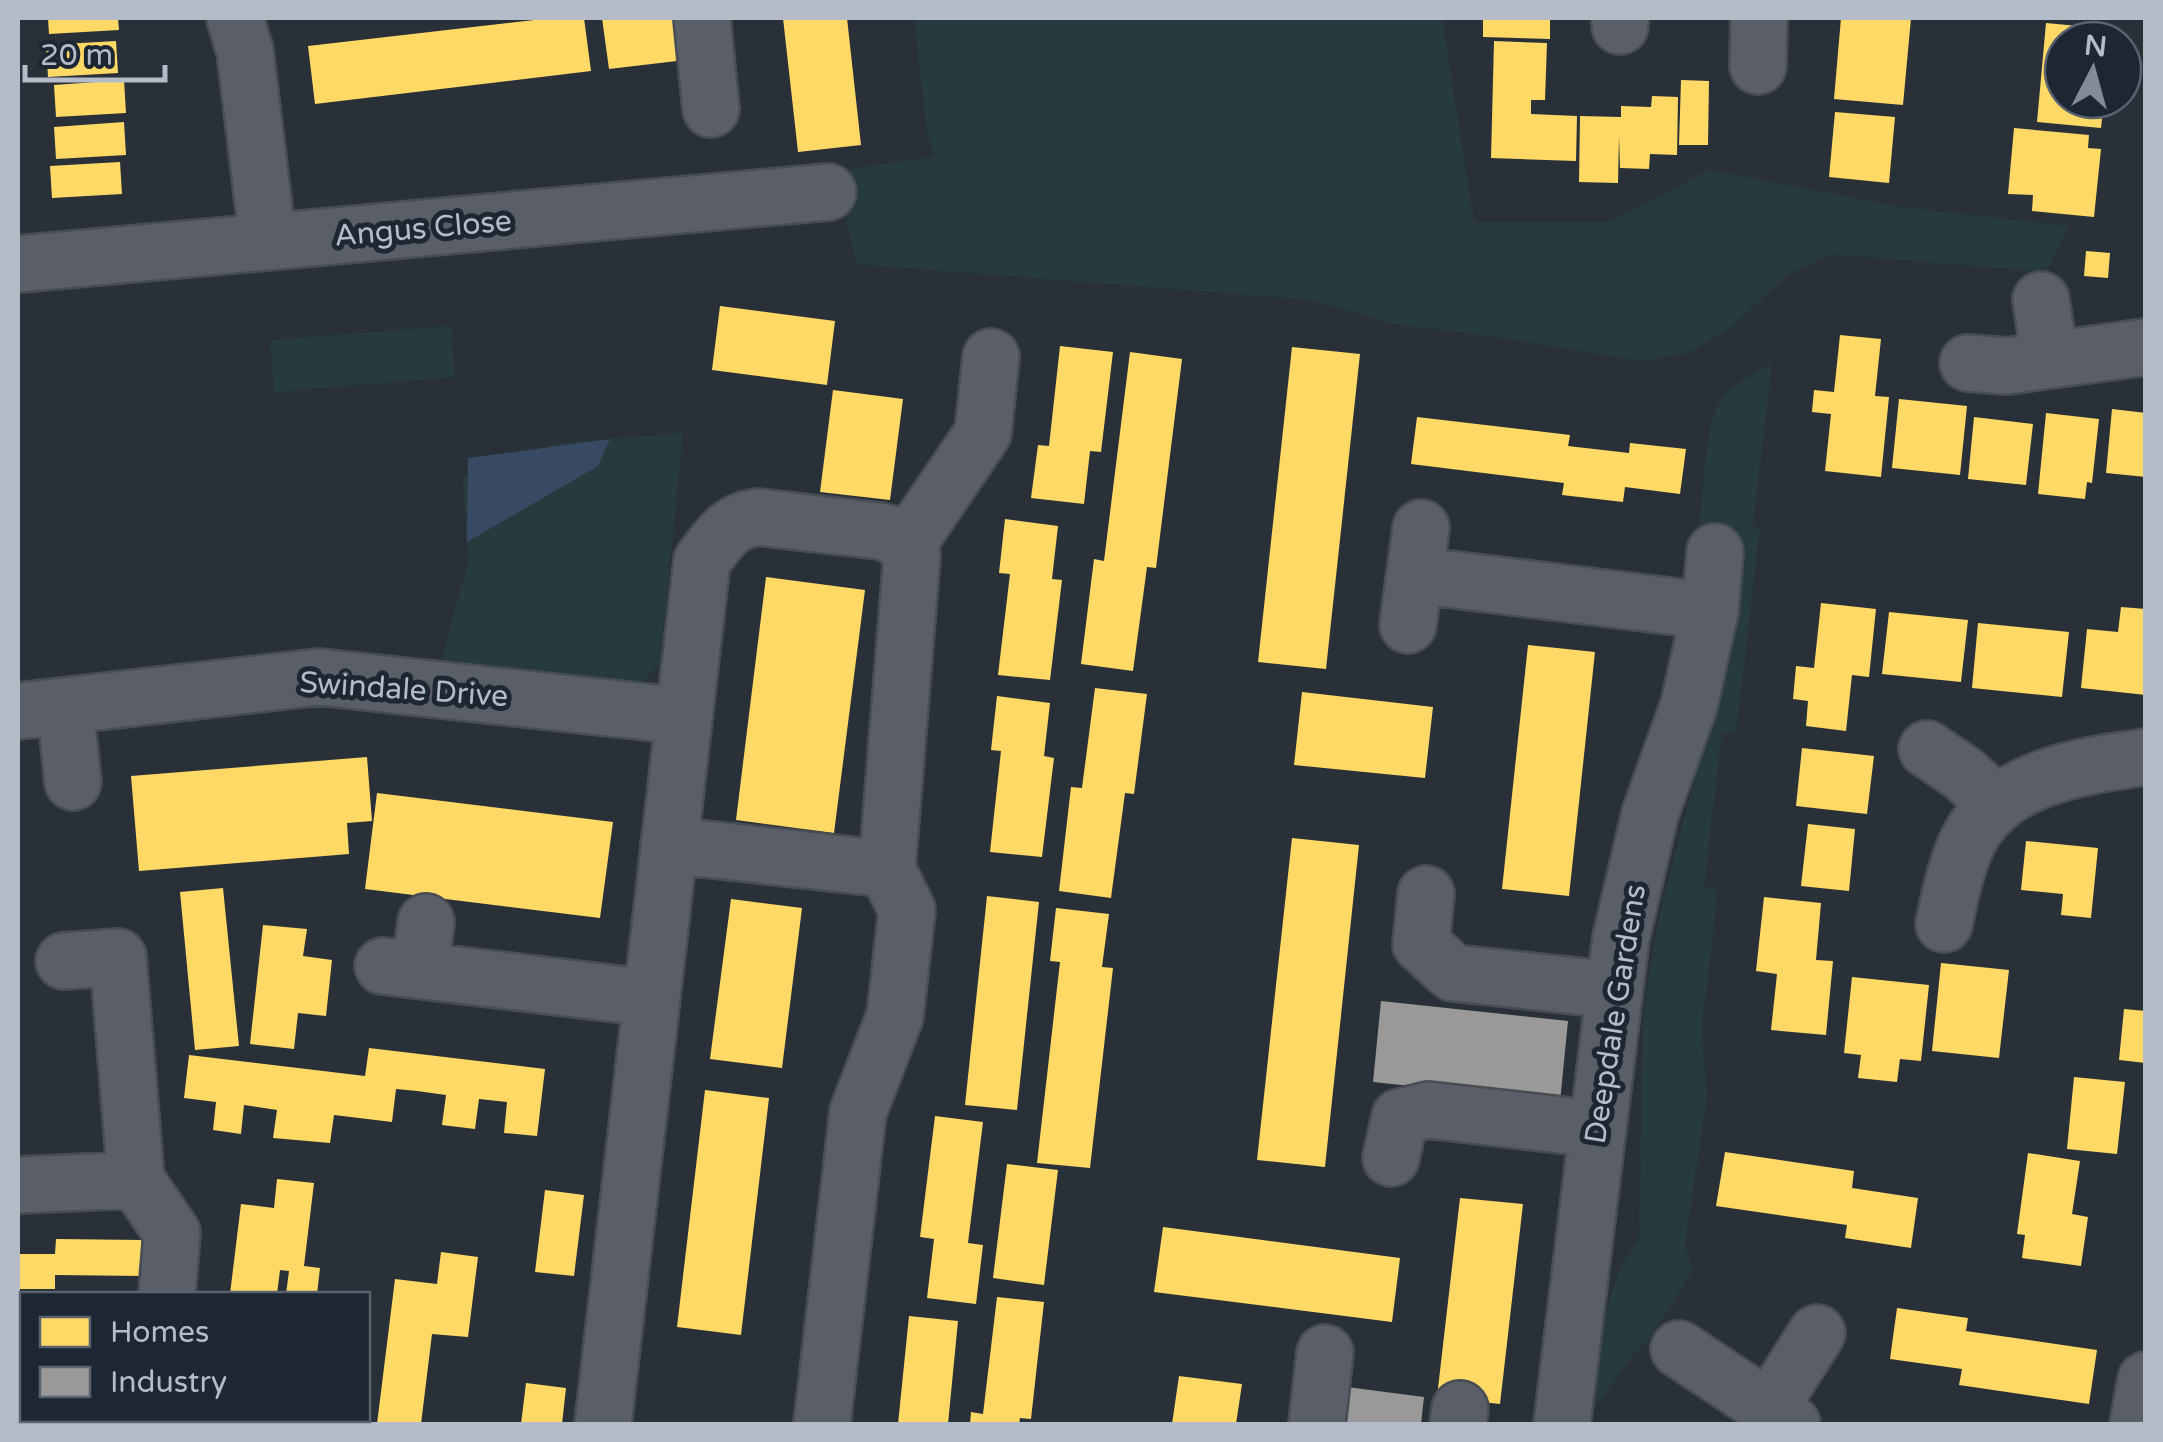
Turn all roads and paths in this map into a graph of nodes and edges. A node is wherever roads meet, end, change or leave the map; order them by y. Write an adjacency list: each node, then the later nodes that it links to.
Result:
1 (235, 18): 5 (street)
2 (702, 18): 3 (street)
3 (712, 109)
4 (828, 192): 5 (street, Angus Close)
5 (268, 242): 6 (street, Angus Close)
6 (18, 264)
7 (2041, 300): 10 (street)
8 (2146, 347): 10 (street)
9 (990, 356): 12 (street)
10 (2050, 359): 11 (street)
11 (1968, 363)
12 (907, 545): 17 (street); 23 (street)
13 (1714, 552): 15 (street, Deepdale Gardens)
14 (1415, 576): 15 (street)
15 (1710, 611): 28 (street, Deepdale Gardens)
16 (41, 709): 17 (street, Swindale Drive); 20 (street, Swindale Drive)
17 (684, 716): 22 (street)
18 (1927, 749): 21 (street)
19 (2146, 757): 21 (street)
20 (74, 782)
21 (1996, 804): 25 (street)
22 (669, 844): 23 (street); 29 (street)
23 (887, 869): 41 (street)
24 (1426, 894): 28 (street)
25 (1944, 924)
26 (410, 953): 29 (street)
27 (64, 961): 32 (street)
28 (1614, 990): 30 (street, Deepdale Gardens)
29 (651, 998): 40 (street)
30 (1598, 1129): 31 (street); 43 (street, Deepdale Gardens)
31 (1392, 1158)
32 (136, 1180): 33 (street); 34 (street)
33 (18, 1186)
34 (167, 1292)
35 (1818, 1333): 39 (street)
36 (1679, 1349): 39 (street)
37 (1325, 1353): 42 (street)
38 (2146, 1380): 44 (street)
39 (1781, 1416)
40 (603, 1424)
41 (822, 1424)
42 (1317, 1424)
43 (1562, 1424)
44 (2138, 1424)

